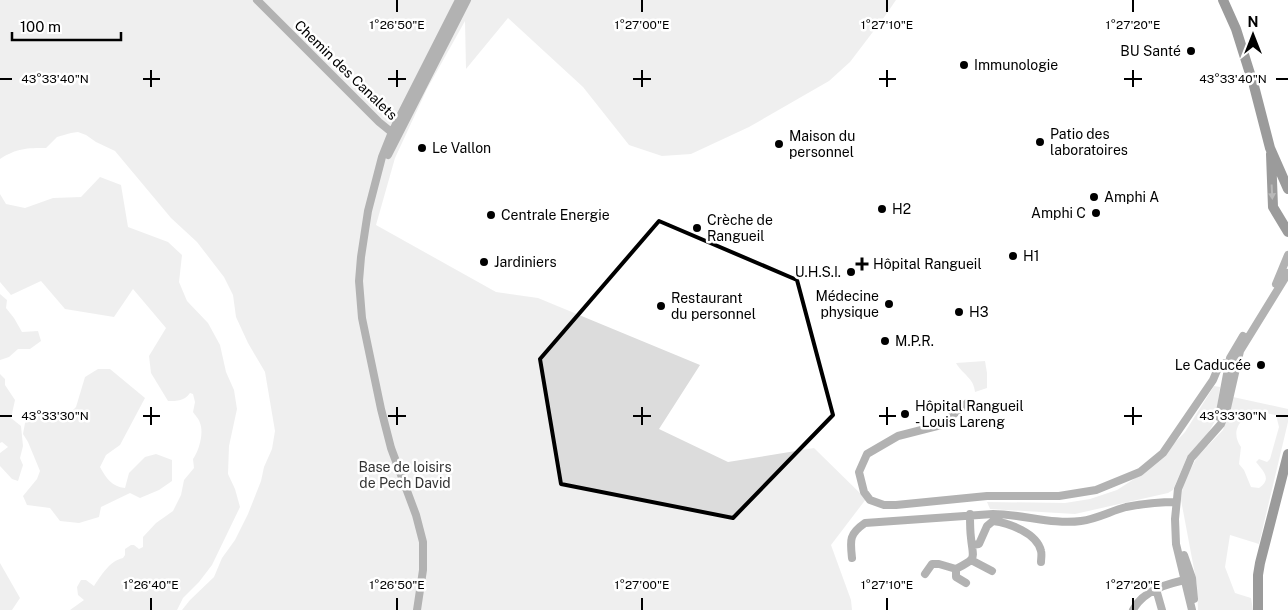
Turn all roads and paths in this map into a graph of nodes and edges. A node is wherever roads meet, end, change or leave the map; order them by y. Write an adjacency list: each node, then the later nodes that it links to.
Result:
1 (257, 0): 5 (street, Chemin des Canalets)
2 (459, 0): 5 (street)
3 (466, 0): 5 (street)
4 (1223, 0): 6 (street)
5 (394, 134): 29 (street)
6 (1270, 148): 7 (street); 10 (street, one-way to 10)
7 (1277, 164): 8 (street); 9 (street)
8 (1288, 171)
9 (1288, 189)
10 (1288, 232)
11 (1288, 255): 13 (street)
12 (1288, 273): 13 (street)
13 (1231, 370): 14 (street); 14 (street); 17 (street)
14 (1213, 380): 15 (street)
15 (967, 403)
16 (1288, 454): 33 (street)
17 (1176, 502): 18 (street); 26 (street)
18 (970, 514): 19 (street); 20 (street)
19 (972, 545): 21 (street); 22 (street)
20 (852, 558)
21 (970, 560): 23 (street); 24 (street)
22 (1041, 562)
23 (956, 569): 25 (street); 27 (street)
24 (992, 571)
25 (924, 574)
26 (1189, 579): 28 (street); 32 (street)
27 (966, 584)
28 (1156, 589): 30 (street); 31 (street)
29 (416, 610)
30 (1134, 610)
31 (1162, 610)
32 (1194, 610)
33 (1258, 610)

